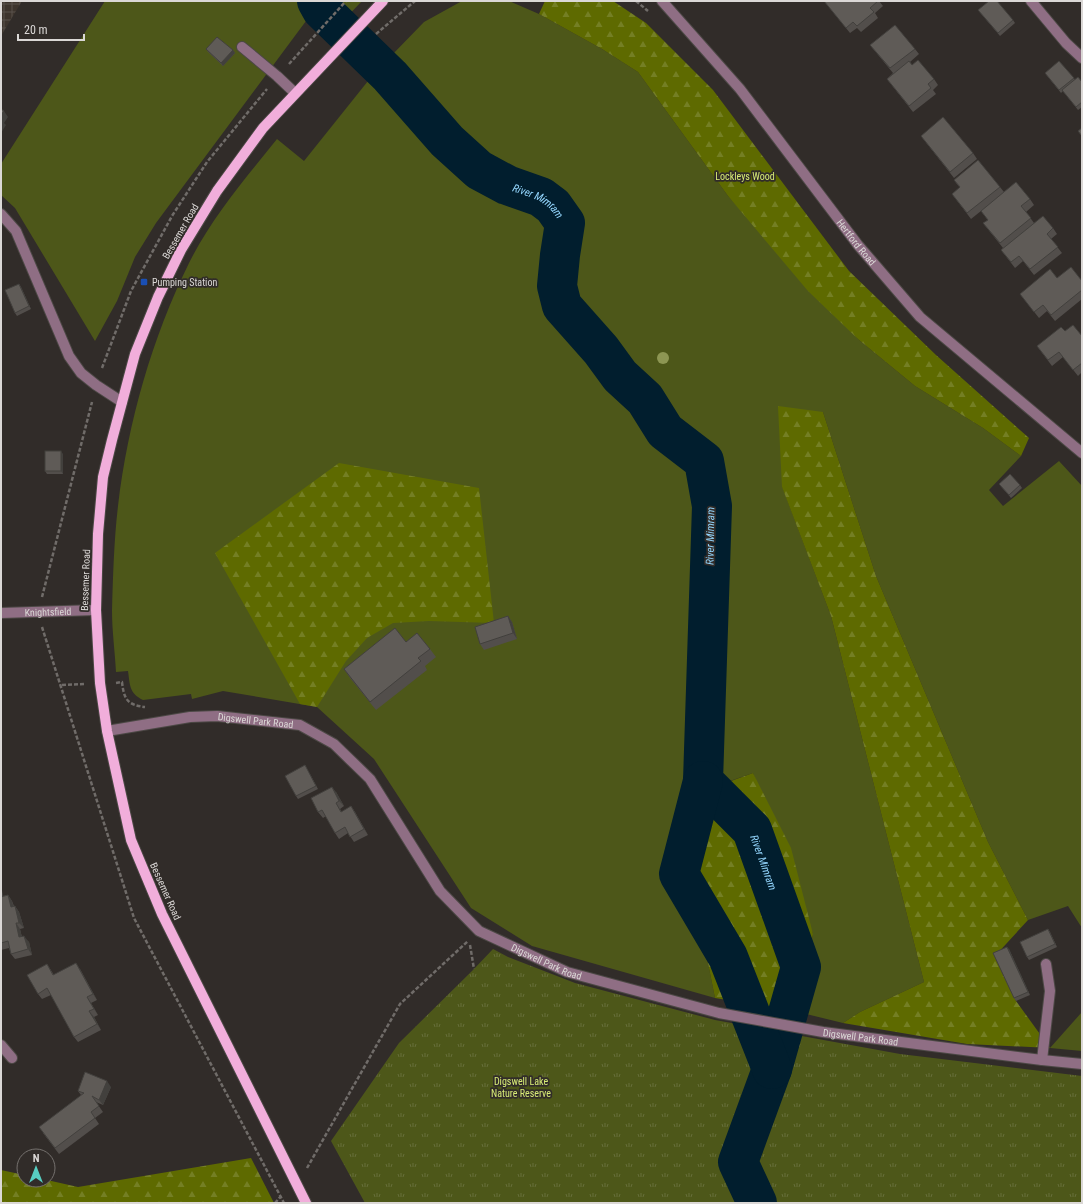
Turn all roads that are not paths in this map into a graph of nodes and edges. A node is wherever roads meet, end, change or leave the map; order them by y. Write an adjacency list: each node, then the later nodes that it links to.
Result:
1 (662, 1): 9 (street, Hertford Road)
2 (1031, 1): 5 (street)
3 (382, 3): 6 (main road, Bessemer Road)
4 (242, 47): 6 (street)
5 (1082, 58)
6 (295, 93): 8 (main road, Bessemer Road)
7 (1, 214): 8 (street)
8 (122, 402): 10 (main road, Bessemer Road)
9 (1082, 453)
10 (96, 610): 11 (street, Knightsfield); 12 (main road, Bessemer Road)
11 (1, 613)
12 (107, 731): 16 (street, Digswell Park Road); 18 (main road, Bessemer Road)
13 (1046, 964): 16 (street)
14 (1, 1045): 15 (street)
15 (12, 1058)
16 (1042, 1060): 17 (street, Digswell Park Road)
17 (1082, 1064)
18 (306, 1203)

